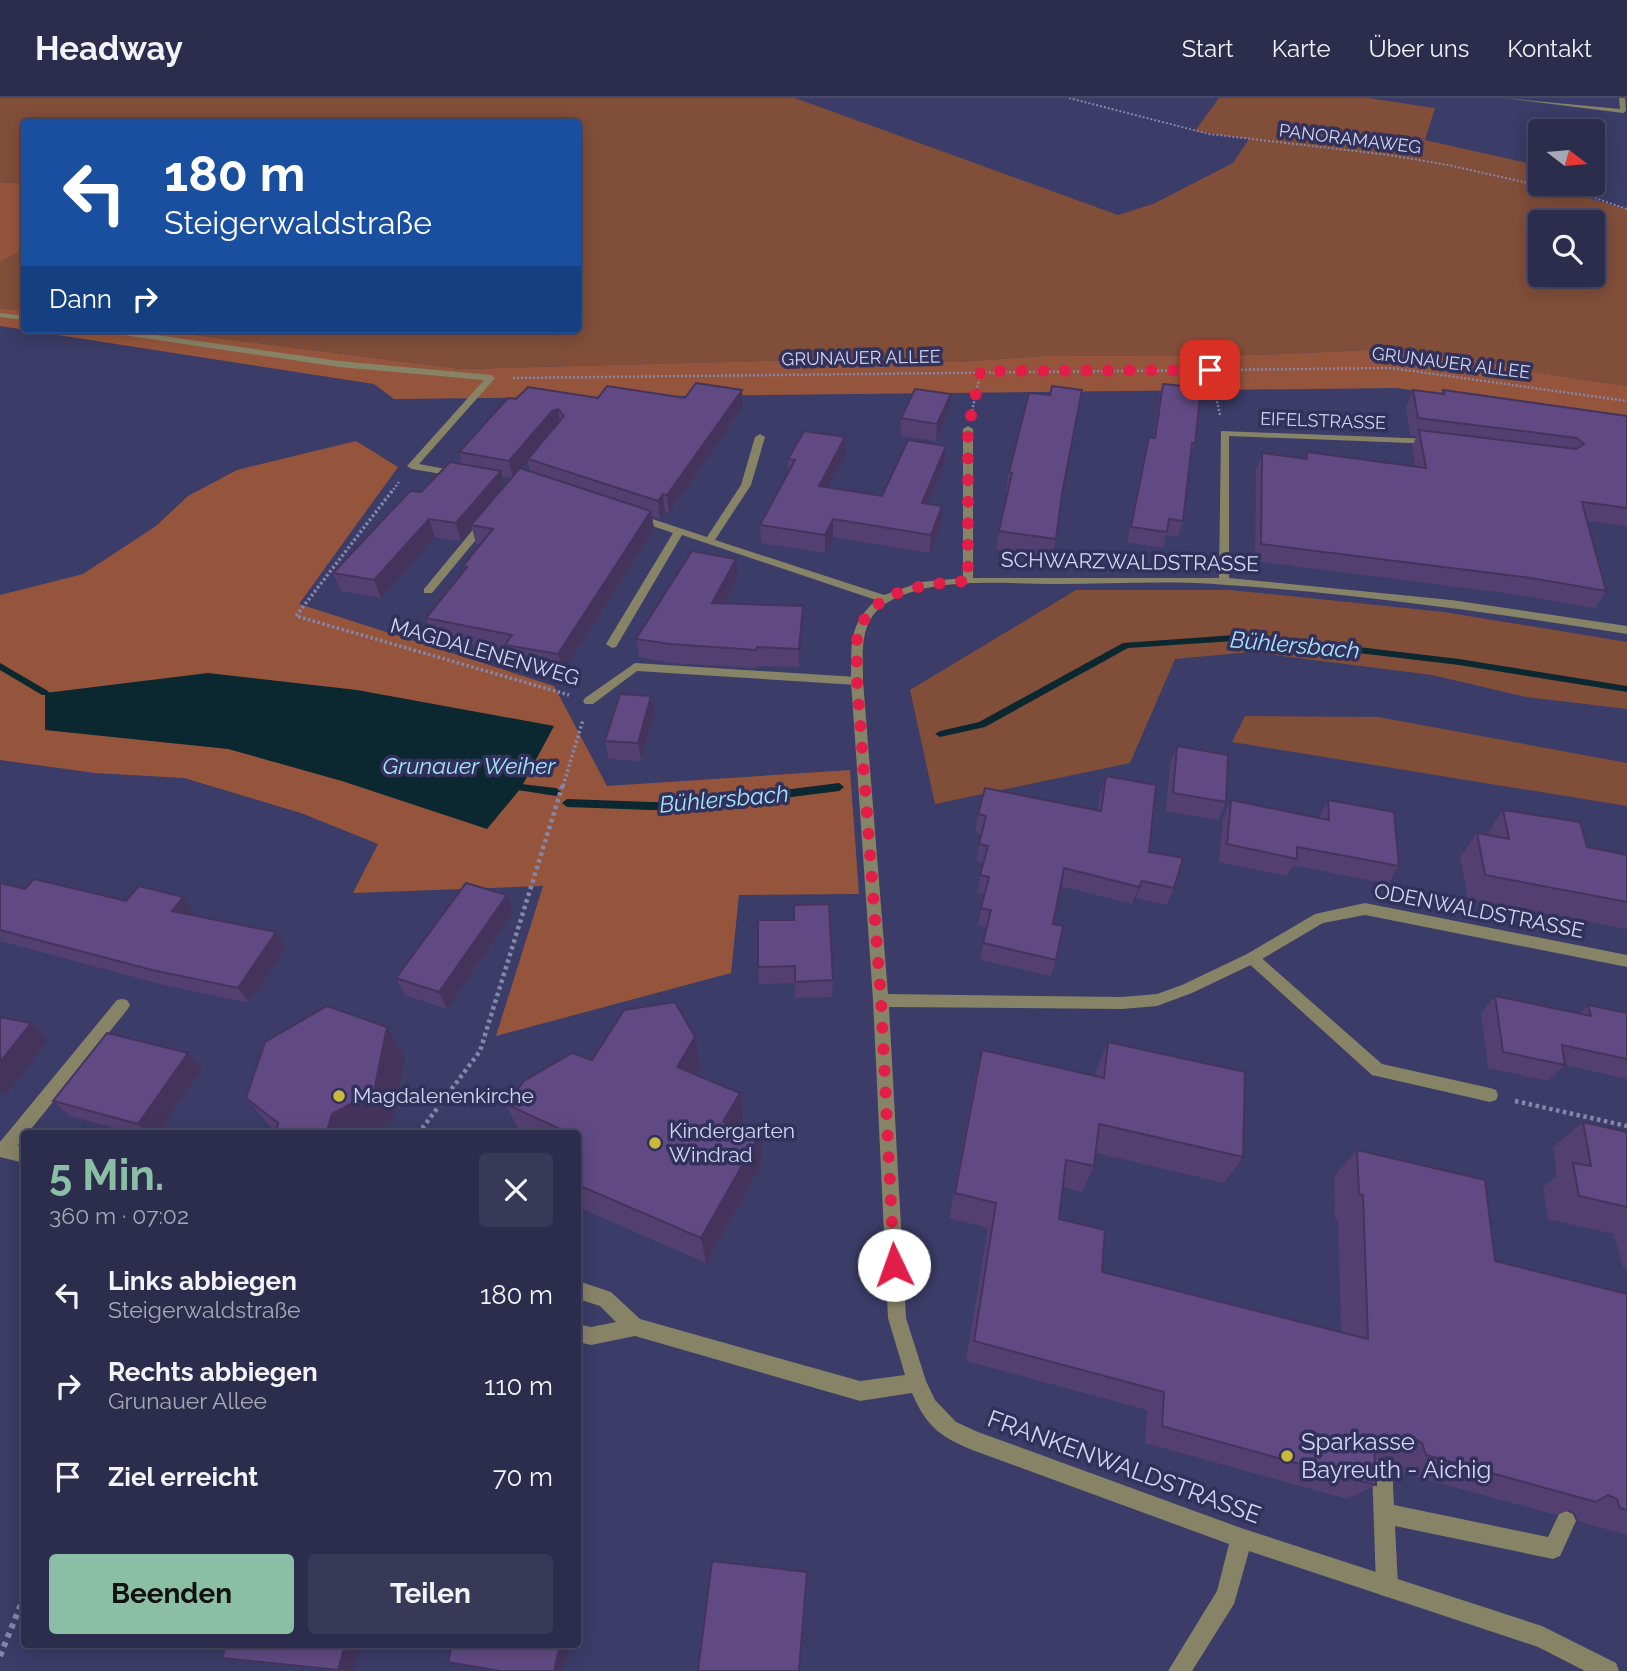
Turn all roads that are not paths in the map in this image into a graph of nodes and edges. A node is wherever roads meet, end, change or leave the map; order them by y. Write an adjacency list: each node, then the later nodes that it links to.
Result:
1 (1507, 98): 2 (street)
2 (1622, 98)
3 (0, 315): 4 (street)
4 (21, 318)
5 (125, 333): 9 (street)
6 (968, 429): 14 (street)
7 (760, 437): 13 (street)
8 (1439, 442): 15 (street, EIFELSTRASSE)
9 (464, 475)
10 (626, 514): 12 (street)
11 (490, 517): 16 (street)
12 (679, 531): 13 (street); 19 (street)
13 (709, 541): 17 (street)
14 (968, 581): 15 (street, SCHWARZWALDSTRASSE); 17 (street, SCHWARZWALDSTRASSE)
15 (1224, 581): 18 (street, SCHWARZWALDSTRASSE)
16 (428, 591)
17 (884, 599): 20 (street, SCHWARZWALDSTRASSE)
18 (1627, 630)
19 (612, 644)
20 (857, 681): 21 (street); 24 (street, SCHWARZWALDSTRASSE)
21 (589, 701)
22 (1252, 958): 23 (street, ODENWALDSTRASSE); 24 (street, ODENWALDSTRASSE); 26 (street)
23 (1627, 961)
24 (881, 1000): 32 (street, SCHWARZWALDSTRASSE)
25 (122, 1004): 27 (street)
26 (1490, 1095)
27 (2, 1149): 28 (street)
28 (21, 1154)
29 (581, 1291): 30 (street)
30 (635, 1327): 31 (street); 32 (street)
31 (581, 1334)
32 (917, 1383): 36 (street, FRANKENWALDSTRASSE)
33 (1382, 1467): 34 (street)
34 (1384, 1513): 35 (street); 37 (street)
35 (1566, 1521)
36 (1241, 1538): 37 (street, FRANKENWALDSTRASSE); 38 (street)
37 (1387, 1586): 39 (street, FRANKENWALDSTRASSE)
38 (1179, 1671)
39 (1608, 1671)

